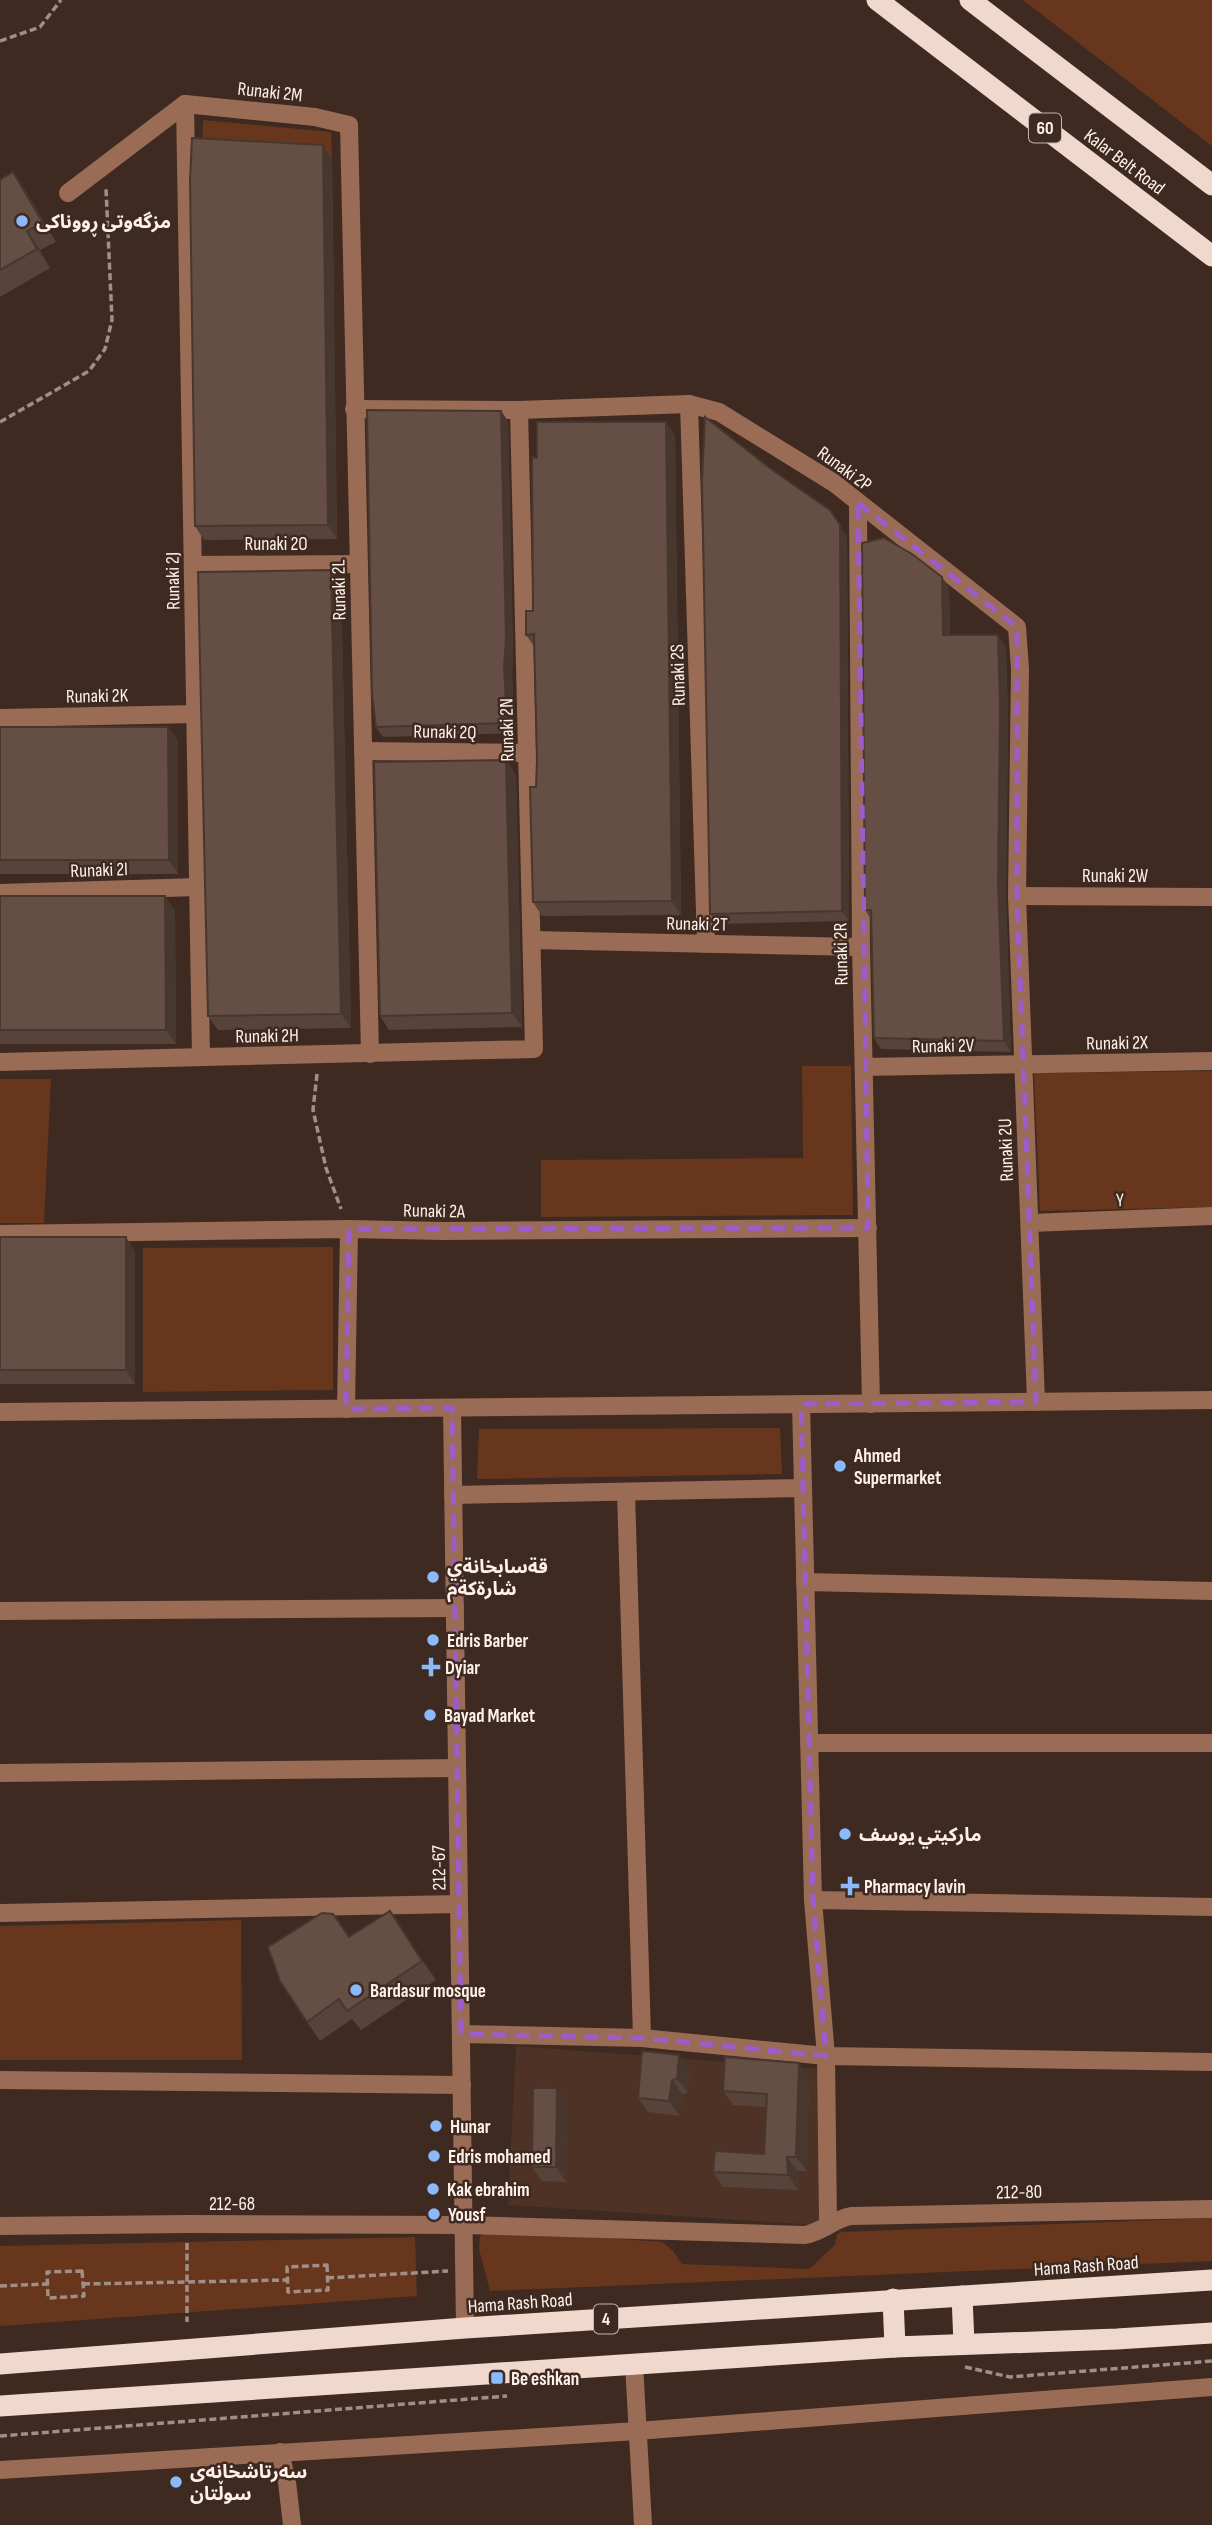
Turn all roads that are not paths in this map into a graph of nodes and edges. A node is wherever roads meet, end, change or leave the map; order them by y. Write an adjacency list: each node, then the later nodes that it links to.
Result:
1 (877, 0): 7 (highway, Kalar Belt Road / 60)
2 (970, 0): 5 (highway, Kalar Belt Road)
3 (185, 104): 4 (street, Runaki 2M); 6 (street); 13 (street, Runaki 2J)
4 (349, 125): 9 (street, Runaki 2L)
5 (1212, 185)
6 (68, 194)
7 (1212, 256)
8 (689, 404): 10 (street, Runaki 2P); 11 (street, Runaki 2P); 23 (street, Runaki 2S)
9 (355, 409): 10 (street, Runaki 2P); 12 (street, Runaki 2L)
10 (519, 410): 17 (street, Runaki 2N)
11 (858, 503): 20 (street, Runaki 2P); 24 (street, Runaki 2R)
12 (359, 564): 13 (street, Runaki 2O); 16 (street, Runaki 2L)
13 (193, 565): 14 (street, Runaki 2J)
14 (196, 714): 15 (street, Runaki 2K); 18 (street, Runaki 2J)
15 (0, 718)
16 (363, 751): 17 (street, Runaki 2Q); 26 (street, Runaki 2L)
17 (527, 753): 22 (street, Runaki 2N)
18 (198, 887): 19 (street, Runaki 2I); 27 (street, Runaki 2J)
19 (0, 893)
20 (1017, 896): 21 (street, Runaki 2W); 30 (street, Runaki 2U)
21 (1212, 897)
22 (532, 940): 23 (street, Runaki 2T); 25 (street, Runaki 2N)
23 (706, 944): 24 (street, Runaki 2T)
24 (861, 947): 31 (street, Runaki 2R)
25 (534, 1049): 26 (street, Runaki 2H)
26 (370, 1054): 27 (street, Runaki 2H)
27 (201, 1057): 29 (street, Runaki 2H)
28 (1212, 1061): 30 (street, Runaki 2X)
29 (0, 1062)
30 (1023, 1065): 31 (street, Runaki 2V); 33 (street, Runaki 2U)
31 (864, 1068): 34 (street, Runaki 2R)
32 (1212, 1216): 33 (street, Y)
33 (1030, 1223): 38 (street, Runaki 2U)
34 (868, 1228): 35 (street, Runaki 2A); 40 (street, Runaki 2R)
35 (348, 1229): 36 (street, Runaki 2A); 42 (street)
36 (0, 1234)
37 (1212, 1400): 38 (street)
38 (1036, 1402): 40 (street)
39 (801, 1404): 40 (street); 41 (street); 44 (street)
40 (871, 1404)
41 (452, 1408): 42 (street); 46 (street, 212-67)
42 (345, 1409): 43 (street)
43 (0, 1412)
44 (803, 1488): 45 (street); 47 (street)
45 (626, 1492): 46 (street); 60 (street)
46 (453, 1496): 49 (street, 212-67)
47 (805, 1582): 48 (street); 51 (street)
48 (1212, 1591)
49 (455, 1608): 50 (street); 53 (street, 212-67)
50 (0, 1611)
51 (809, 1743): 52 (street); 55 (street)
52 (1212, 1743)
53 (457, 1768): 54 (street); 56 (street, 212-67)
54 (0, 1773)
55 (813, 1900): 57 (street); 61 (street)
56 (459, 1903): 58 (street); 59 (street, 212-67)
57 (1212, 1907)
58 (0, 1913)
59 (461, 2034): 60 (street); 64 (street, 212-67)
60 (642, 2039): 61 (street)
61 (826, 2056): 62 (street); 66 (street)
62 (1212, 2062)
63 (0, 2080): 64 (street)
64 (462, 2085): 67 (street, 212-67)
65 (1212, 2209): 66 (street, 212-80)
66 (828, 2224): 67 (street, 212-80)
67 (464, 2225): 68 (street, 212-68); 72 (street, 212-67)
68 (0, 2226)
69 (1212, 2280): 70 (highway, Hama Rash Road / 4)
70 (962, 2296): 71 (highway, Hama Rash Road / 4); 74 (highway)
71 (893, 2299): 72 (highway, Hama Rash Road / 4); 75 (highway)
72 (466, 2328): 76 (highway, Hama Rash Road / 4)
73 (1212, 2333): 74 (highway)
74 (964, 2344): 75 (highway)
75 (895, 2347): 77 (highway)
76 (0, 2364)
77 (634, 2364): 79 (highway); 80 (street)
78 (1212, 2387): 80 (street)
79 (0, 2406)
80 (637, 2431): 81 (street); 84 (street)
81 (280, 2452): 82 (street); 83 (street)
82 (0, 2470)
83 (292, 2525)
84 (643, 2525)

